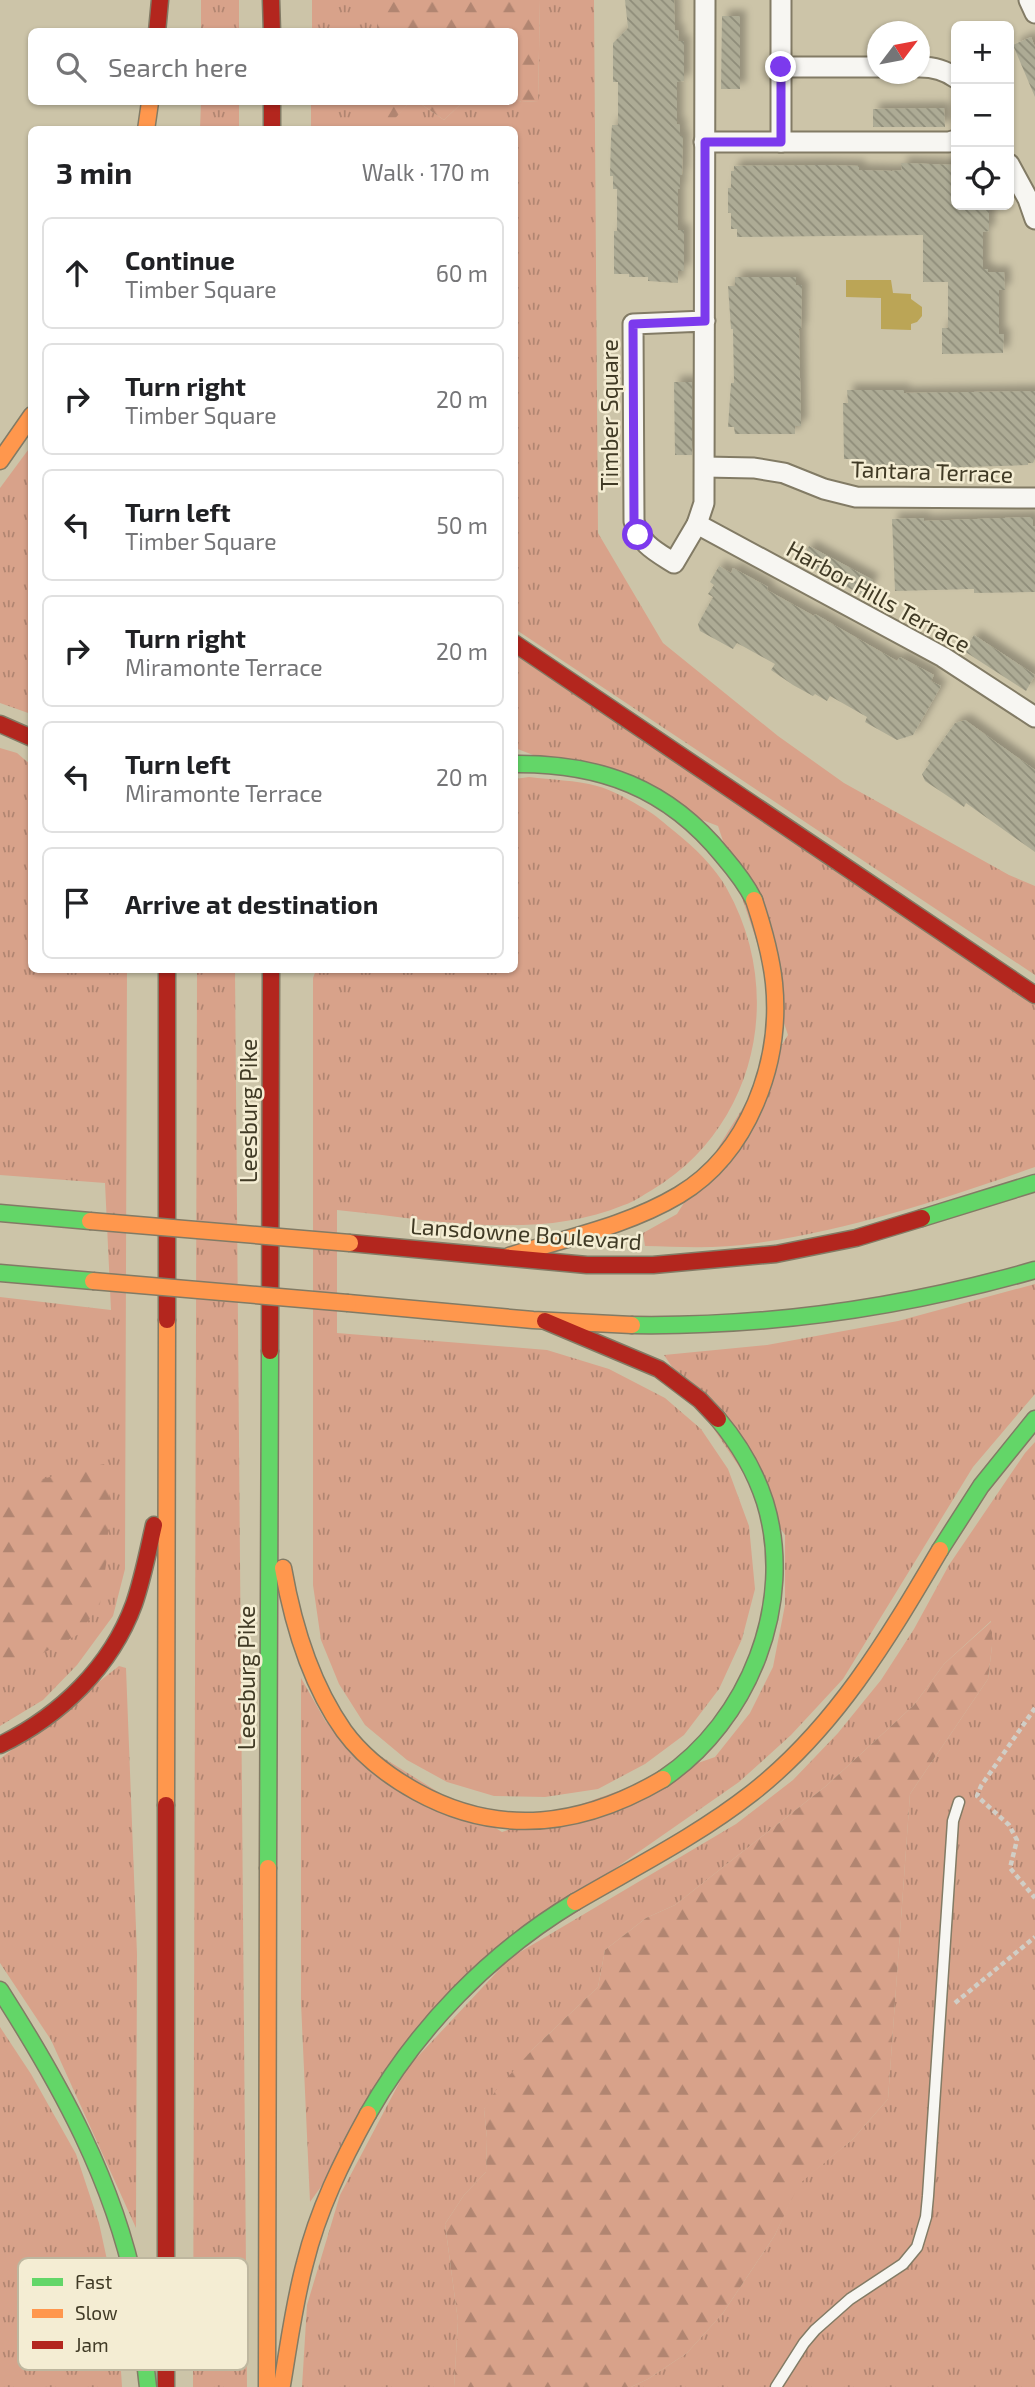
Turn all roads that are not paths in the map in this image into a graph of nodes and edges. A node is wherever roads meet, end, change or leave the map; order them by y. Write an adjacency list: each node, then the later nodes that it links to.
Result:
1 (162, 0): 7 (main road); 8 (main road)
2 (271, 0): 9 (main road)
3 (705, 0): 19 (street, Timber Square)
4 (781, 0): 10 (street)
5 (1030, 0): 6 (street)
6 (1035, 13)
7 (158, 28)
8 (164, 28)
9 (271, 28)
10 (781, 67): 11 (street); 20 (street)
11 (867, 67)
12 (930, 67): 13 (street)
13 (951, 75)
14 (150, 105): 17 (main road)
15 (164, 105): 16 (main road)
16 (164, 120)
17 (147, 126)
18 (951, 141): 20 (street)
19 (705, 142): 20 (street); 23 (street, Timber Square)
20 (781, 142)
21 (1014, 172): 22 (street)
22 (1035, 219)
23 (705, 321): 26 (street, Timber Square); 28 (street, Timber Square)
24 (28, 421): 25 (main road)
25 (0, 461)
26 (705, 467): 27 (street, Tantara Terrace); 28 (street, Timber Square)
27 (1035, 498)
28 (697, 524): 30 (street, Harbor Hills Terrace)
29 (518, 646): 37 (main road)
30 (1035, 717)
31 (0, 724): 32 (main road)
32 (28, 736)
33 (518, 764): 41 (main road)
34 (159, 973): 46 (main road)
35 (271, 973): 38 (main road, Leesburg Pike)
36 (287, 994): 38 (main road)
37 (1035, 995)
38 (271, 1068): 47 (main road, Leesburg Pike)
39 (1035, 1183): 41 (main road, Lansdowne Boulevard)
40 (0, 1213): 41 (main road, Lansdowne Boulevard, bridge)
41 (509, 1256)
42 (1035, 1270): 44 (main road)
43 (0, 1273): 44 (main road, bridge)
44 (545, 1321): 47 (main road)
45 (1035, 1419): 54 (main road)
46 (168, 1457): 48 (main road); 52 (main road)
47 (269, 1479): 53 (main road, Leesburg Pike)
48 (0, 1745)
49 (959, 1802): 55 (lane)
50 (0, 1990): 51 (main road)
51 (128, 2258)
52 (166, 2258)
53 (267, 2387)
54 (282, 2387)
55 (776, 2387)

